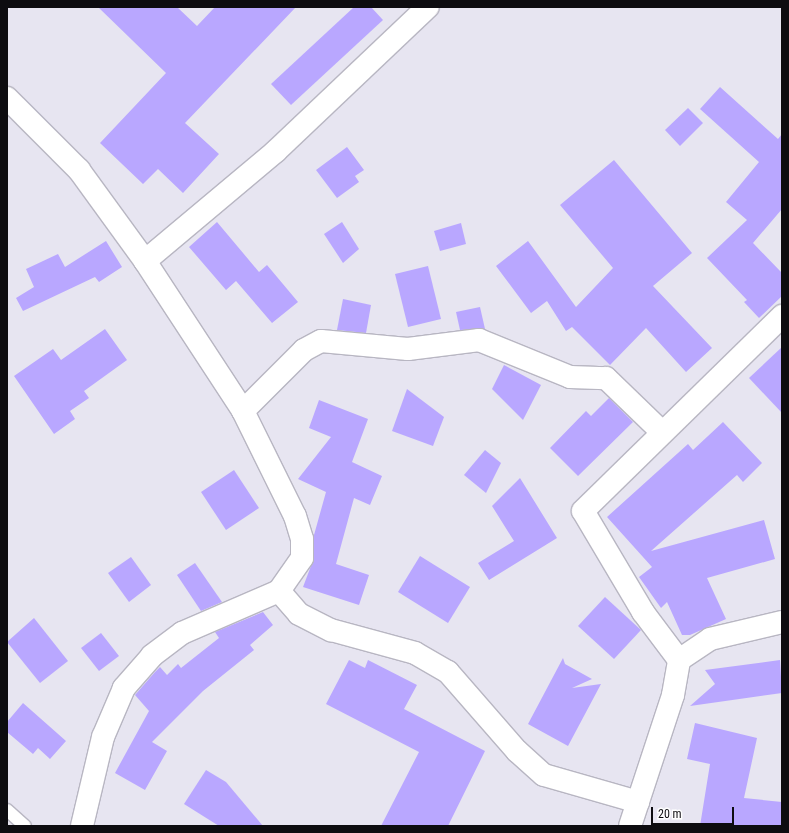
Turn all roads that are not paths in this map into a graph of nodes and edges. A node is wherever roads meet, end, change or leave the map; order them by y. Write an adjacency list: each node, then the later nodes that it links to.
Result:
1 (428, 7): 3 (street)
2 (7, 98): 3 (street)
3 (145, 261): 5 (street)
4 (782, 316): 6 (street)
5 (243, 412): 6 (street); 7 (street)
6 (662, 432): 9 (street)
7 (279, 591): 10 (street); 13 (street)
8 (782, 622): 9 (street)
9 (679, 660): 10 (street)
10 (638, 802): 14 (street)
11 (7, 810): 12 (lane)
12 (25, 826)
13 (82, 826)
14 (630, 826)

